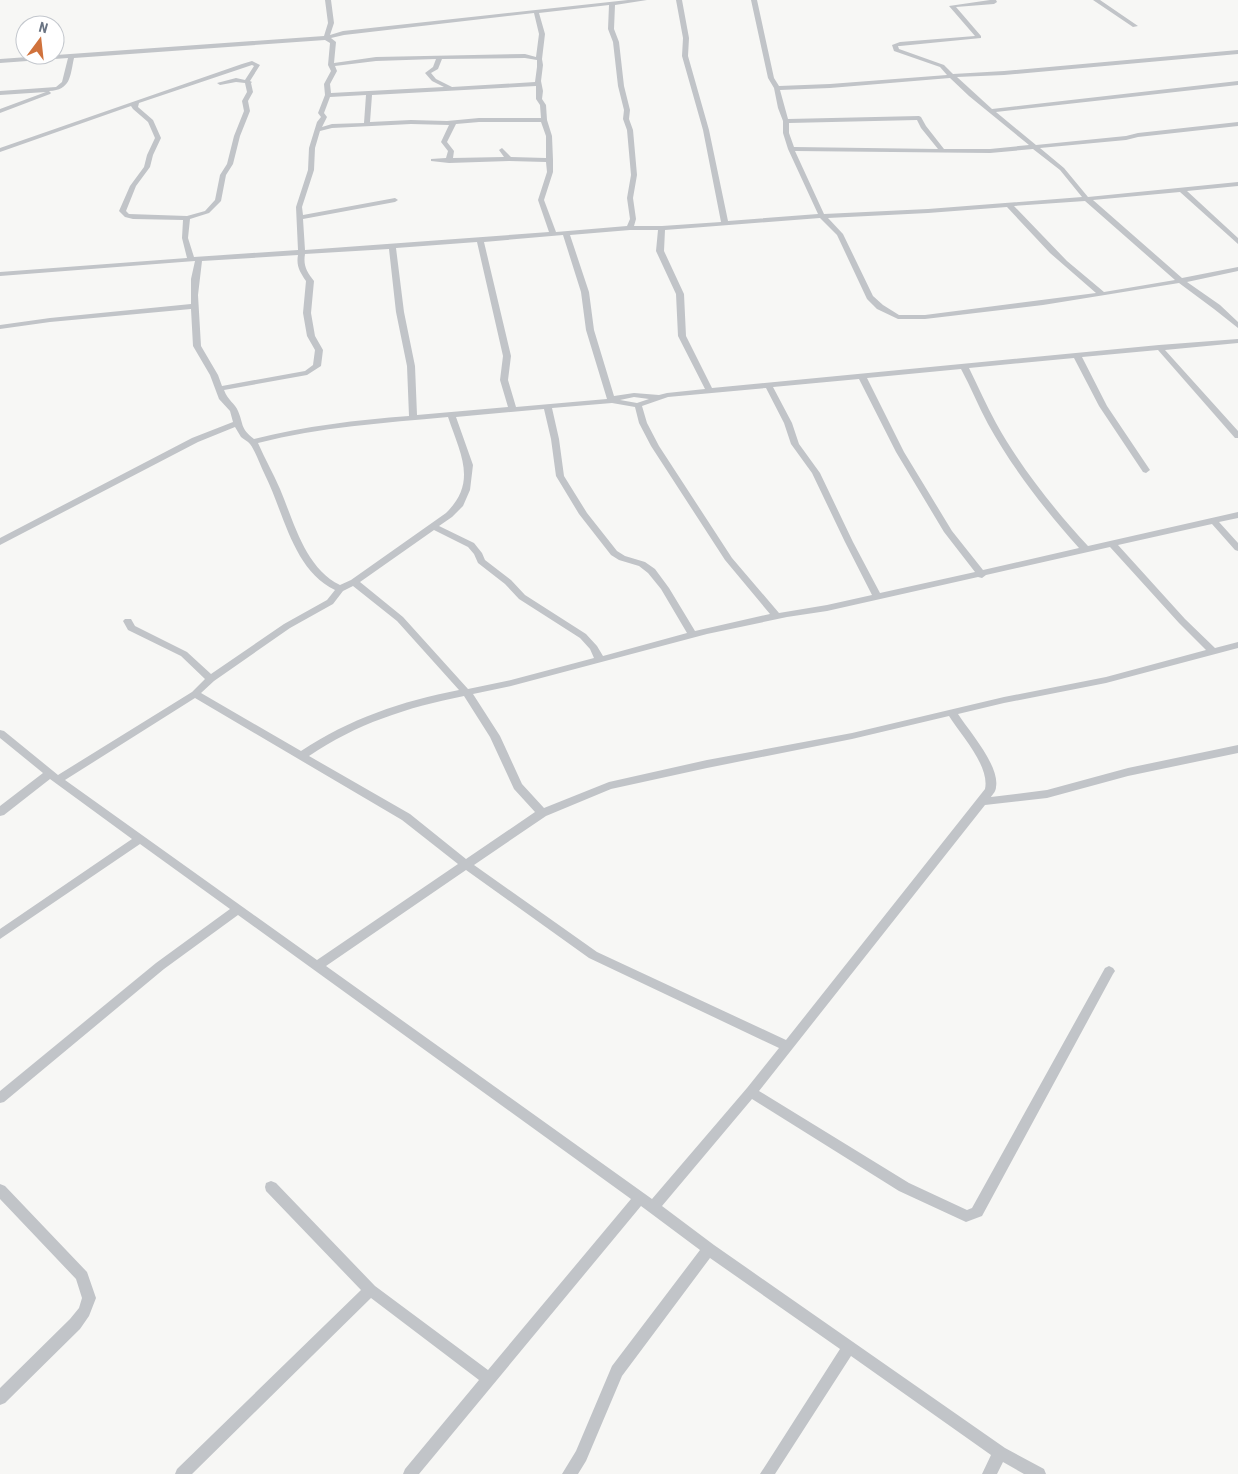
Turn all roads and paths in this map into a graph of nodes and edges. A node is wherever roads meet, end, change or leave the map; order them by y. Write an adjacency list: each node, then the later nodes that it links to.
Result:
1 (328, 0): 10 (street)
2 (644, 0): 7 (street)
3 (679, 0): 56 (street)
4 (754, 0): 25 (street)
5 (993, 0): 19 (street)
6 (1096, 0): 9 (street)
7 (612, 4): 8 (street); 57 (street)
8 (536, 11): 10 (street); 15 (street)
9 (1136, 26)
10 (326, 38): 11 (street); 13 (street)
11 (332, 52): 17 (street); 18 (street)
12 (1238, 52): 19 (street)
13 (71, 56): 16 (street); 26 (street)
14 (439, 58): 15 (street); 17 (street); 24 (street)
15 (539, 59): 23 (street)
16 (0, 61)
17 (364, 61): 18 (street)
18 (331, 65): 29 (street)
19 (951, 76): 25 (street); 31 (street)
20 (248, 82): 21 (street); 30 (street); 54 (street)
21 (220, 83)
22 (1238, 83): 31 (street)
23 (538, 84): 24 (street); 33 (street)
24 (454, 88): 28 (street)
25 (777, 88): 34 (street)
26 (58, 89): 27 (street); 32 (street)
27 (0, 93)
28 (369, 93): 29 (street); 36 (street)
29 (328, 95): 38 (street)
30 (136, 103): 41 (street); 54 (street)
31 (992, 110): 39 (street)
32 (0, 111)
33 (544, 120): 35 (street); 46 (street)
34 (786, 121): 40 (street); 43 (street)
35 (453, 122): 36 (street); 47 (street)
36 (367, 124): 38 (street)
37 (1238, 124): 39 (street)
38 (318, 130): 55 (street)
39 (1033, 146): 43 (street); 50 (street)
40 (791, 149): 43 (street); 53 (street)
41 (0, 150)
42 (502, 150): 44 (street)
43 (942, 150)
44 (508, 159): 46 (street); 47 (street)
45 (432, 160): 47 (street)
46 (550, 160): 59 (street)
47 (449, 161)
48 (1238, 184): 49 (street)
49 (1181, 188): 50 (street); 62 (street)
50 (1086, 198): 52 (street); 68 (street)
51 (395, 200): 55 (street)
52 (1008, 204): 53 (street); 69 (street)
53 (822, 216): 56 (street); 69 (street)
54 (187, 218): 65 (street)
55 (300, 218): 64 (street)
56 (725, 223): 58 (street)
57 (630, 228): 58 (street); 60 (street)
58 (662, 228): 80 (street)
59 (553, 234): 60 (street); 61 (street)
60 (566, 234): 82 (street)
61 (480, 240): 63 (street); 85 (street)
62 (1238, 242)
63 (392, 247): 64 (street); 87 (street)
64 (302, 253): 65 (street); 79 (street)
65 (195, 259): 67 (street); 70 (street)
66 (1238, 270): 68 (street)
67 (0, 274)
68 (1182, 282): 69 (street); 71 (street)
69 (1102, 294)
70 (195, 306): 72 (street); 79 (street)
71 (1238, 326)
72 (0, 327)
73 (1238, 341): 74 (street)
74 (1159, 347): 75 (street); 89 (street)
75 (1077, 355): 76 (street); 91 (street)
76 (964, 366): 77 (street); 98 (street)
77 (862, 376): 78 (street); 99 (street)
78 (768, 385): 80 (street); 102 (street)
79 (219, 389): 88 (street)
80 (710, 392): 81 (street)
81 (662, 397): 82 (street); 83 (street)
82 (612, 400): 83 (street); 84 (street)
83 (638, 405): 103 (street)
84 (548, 407): 85 (street); 105 (street)
85 (513, 410): 86 (street)
86 (451, 415): 87 (street); 94 (street)
87 (413, 418): 90 (street)
88 (237, 423): 90 (street); 95 (street)
89 (1238, 436)
90 (253, 442): 101 (street)
91 (1146, 470)
92 (1238, 516): 93 (street)
93 (1214, 521): 96 (street); 97 (street)
94 (434, 525): 100 (street); 108 (street)
95 (0, 542)
96 (1112, 544): 98 (street); 107 (street)
97 (1238, 548)
98 (1086, 550): 99 (street)
99 (982, 575): 102 (street)
100 (354, 582): 101 (street); 110 (street)
101 (340, 589): 109 (street)
102 (878, 597): 103 (street)
103 (776, 615): 105 (street)
104 (128, 621): 109 (street)
105 (693, 635): 108 (street)
106 (1238, 645): 107 (street)
107 (1212, 651): 112 (street)
108 (600, 658): 110 (street)
109 (211, 678): 111 (street)
110 (466, 692): 115 (street); 119 (street)
111 (195, 694): 115 (street); 116 (street)
112 (951, 712): 117 (street); 119 (street)
113 (0, 733): 116 (street)
114 (1238, 749): 117 (street)
115 (302, 755): 121 (street)
116 (54, 776): 118 (street); 120 (street)
117 (982, 802): 126 (street)
118 (0, 812)
119 (542, 813): 121 (street)
120 (140, 839): 122 (street); 123 (street)
121 (464, 864): 124 (street); 126 (street)
122 (238, 909): 124 (street); 128 (street)
123 (0, 935)
124 (317, 966): 131 (street)
125 (1110, 971): 127 (street)
126 (787, 1046): 127 (street)
127 (750, 1092): 132 (street)
128 (0, 1098)
129 (271, 1187): 134 (street)
130 (0, 1190): 137 (street)
131 (640, 1198): 132 (street); 136 (street)
132 (653, 1207): 133 (street)
133 (709, 1249): 135 (street); 141 (street)
134 (370, 1290): 136 (street); 139 (street)
135 (849, 1347): 138 (street); 142 (street)
136 (488, 1378): 140 (street)
137 (0, 1398)
138 (1000, 1452): 143 (street); 144 (street)
139 (182, 1474)
140 (410, 1474)
141 (569, 1474)
142 (766, 1474)
143 (989, 1474)
144 (1040, 1474)

